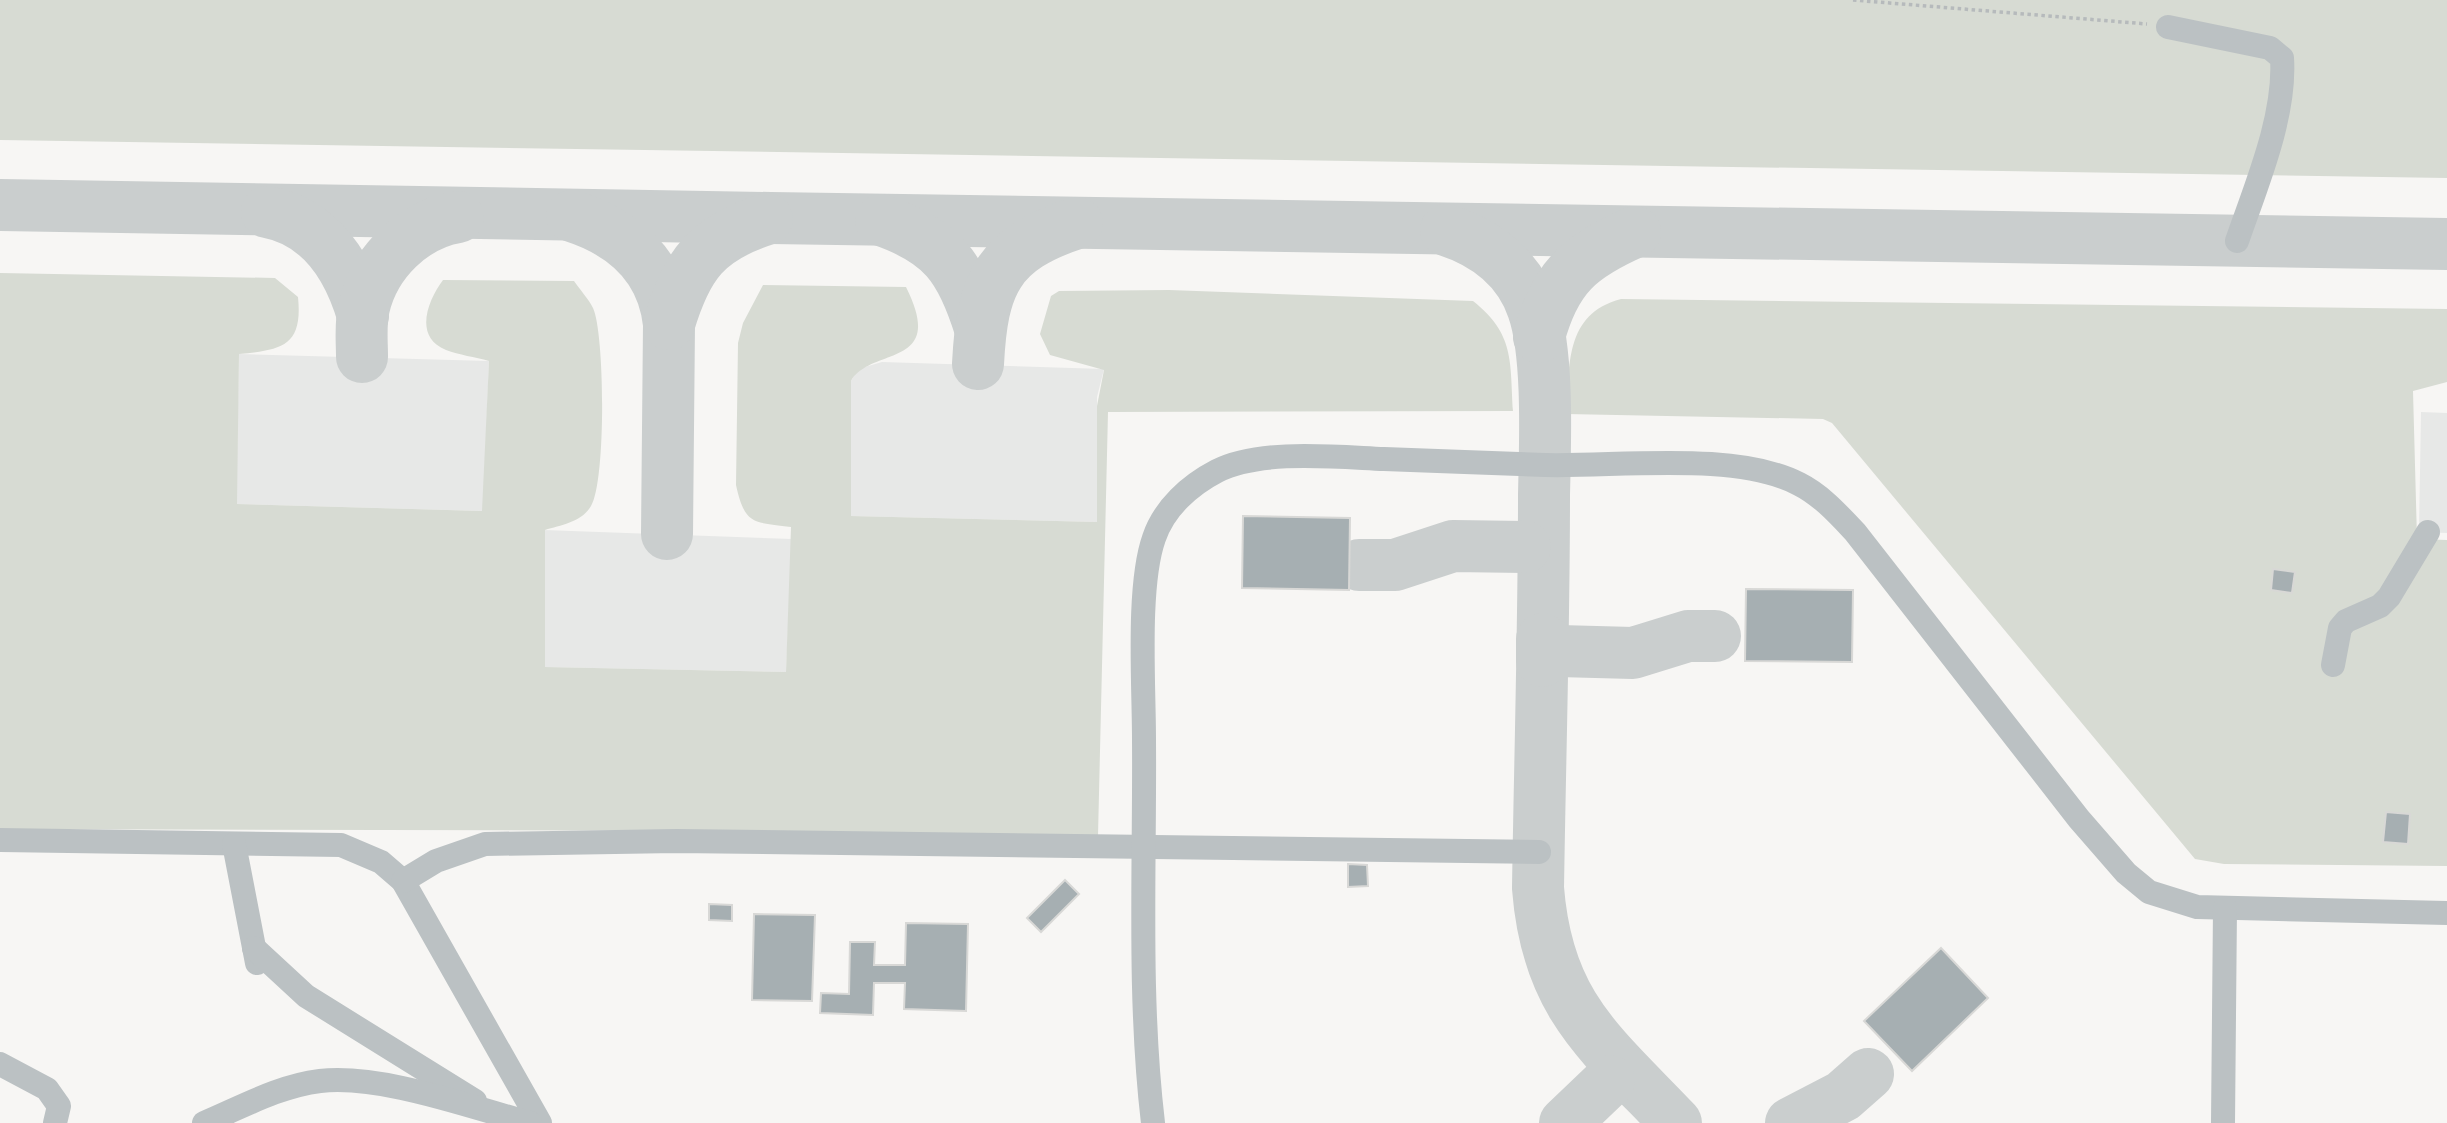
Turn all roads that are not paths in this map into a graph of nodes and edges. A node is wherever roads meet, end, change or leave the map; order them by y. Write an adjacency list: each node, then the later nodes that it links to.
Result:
1 (2168, 27): 2 (lane)
2 (2237, 241)
3 (2428, 532): 4 (lane)
4 (2333, 665)
5 (0, 840): 6 (lane)
6 (234, 844): 9 (lane); 13 (lane)
7 (1146, 847): 8 (lane); 9 (lane); 10 (lane); 18 (lane)
8 (1539, 852)
9 (403, 881): 17 (lane)
10 (2225, 908): 11 (lane); 19 (lane)
11 (2447, 913)
12 (0, 1064): 14 (lane)
13 (496, 1114): 15 (lane); 16 (lane)
14 (55, 1123)
15 (204, 1123)
16 (530, 1123)
17 (540, 1123)
18 (1153, 1123)
19 (2223, 1123)

